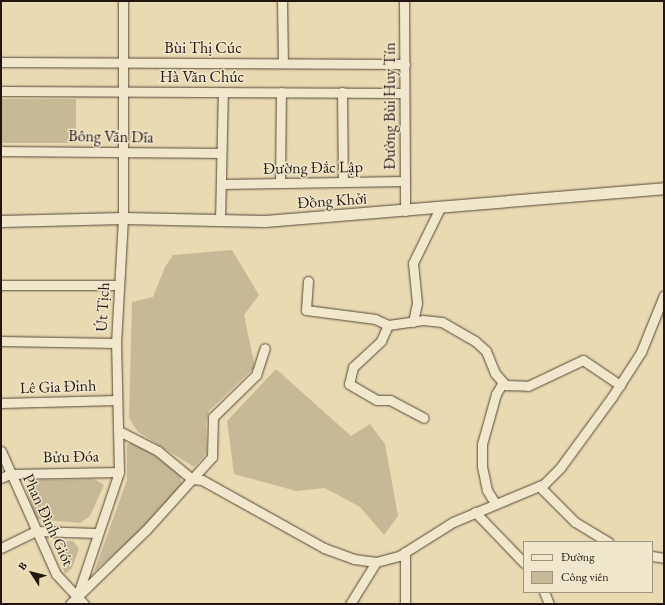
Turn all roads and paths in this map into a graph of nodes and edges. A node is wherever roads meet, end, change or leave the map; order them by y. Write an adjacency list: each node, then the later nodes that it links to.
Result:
1 (123, 1): 6 (street, Út Tịch)
2 (282, 1): 5 (street)
3 (404, 1): 7 (street, Đường Bùi Huy Tín)
4 (1, 62): 6 (street, Bùi Thị Cúc)
5 (283, 62): 6 (street, Bùi Thị Cúc); 7 (street, Bùi Thị Cúc)
6 (123, 64): 9 (street, Út Tịch)
7 (406, 64): 13 (street, Đường Bùi Huy Tín)
8 (1, 91): 9 (street, Hà Văn Chúc)
9 (122, 92): 10 (street, Hà Văn Chúc); 15 (street, Út Tịch)
10 (223, 92): 11 (street, Hà Văn Chúc); 16 (street)
11 (282, 92): 12 (street, Hà Văn Chúc); 19 (street)
12 (342, 92): 13 (street, Hà Văn Chúc); 18 (street)
13 (403, 92): 17 (street, Đường Bùi Huy Tín)
14 (1, 151): 15 (street, Bông Văn Dĩa)
15 (122, 152): 16 (street, Bông Văn Dĩa); 24 (street, Út Tịch)
16 (222, 153): 20 (street)
17 (405, 181): 18 (street, Đường Đắc Lập); 23 (street, Đường Bùi Huy Tín)
18 (343, 182): 19 (street, Đường Đắc Lập)
19 (280, 183): 20 (street, Đường Đắc Lập)
20 (221, 184): 25 (street)
21 (664, 188): 22 (street, Đồng Khởi)
22 (440, 208): 23 (street, Đồng Khởi); 31 (street)
23 (405, 211): 25 (street, Đồng Khởi)
24 (123, 218): 25 (street, Đồng Khởi); 26 (street, Đồng Khởi); 29 (street, Út Tịch)
25 (220, 220)
26 (1, 221)
27 (308, 281): 32 (street)
28 (1, 285): 29 (street)
29 (120, 285): 34 (street, Út Tịch)
30 (664, 295): 37 (street)
31 (414, 322): 32 (street); 36 (street)
32 (388, 325): 40 (street)
33 (1, 341): 34 (street)
34 (116, 343): 38 (street, Út Tịch)
35 (265, 348): 46 (street)
36 (503, 382): 37 (street); 48 (street)
37 (620, 385): 47 (street)
38 (116, 400): 39 (street, Lê Gia Đỉnh); 41 (street, Út Tịch)
39 (1, 403)
40 (424, 418)
41 (119, 431): 43 (street, Út Tịch); 46 (street)
42 (1, 451): 44 (street, Phan Đình Giót)
43 (119, 472): 44 (street, Bửu Đóa); 51 (street, Út Tịch)
44 (10, 474): 45 (street, Bửu Đóa); 50 (street, Phan Đình Giót)
45 (1, 478)
46 (192, 479): 57 (street); 60 (street)
47 (538, 486): 48 (street); 52 (street)
48 (495, 503): 49 (street)
49 (476, 512): 54 (street); 58 (street)
50 (36, 531): 51 (street); 53 (street); 60 (street, Phan Đình Giót)
51 (97, 533): 60 (street, Út Tịch)
52 (606, 541)
53 (1, 548)
54 (405, 552): 57 (street); 63 (street)
55 (653, 556): 56 (street)
56 (664, 558)
57 (376, 562): 62 (street)
58 (523, 562)
59 (544, 593): 64 (street)
60 (74, 601): 61 (street, Phan Đình Giót)
61 (84, 604)
62 (350, 604)
63 (405, 604)
64 (549, 604)

